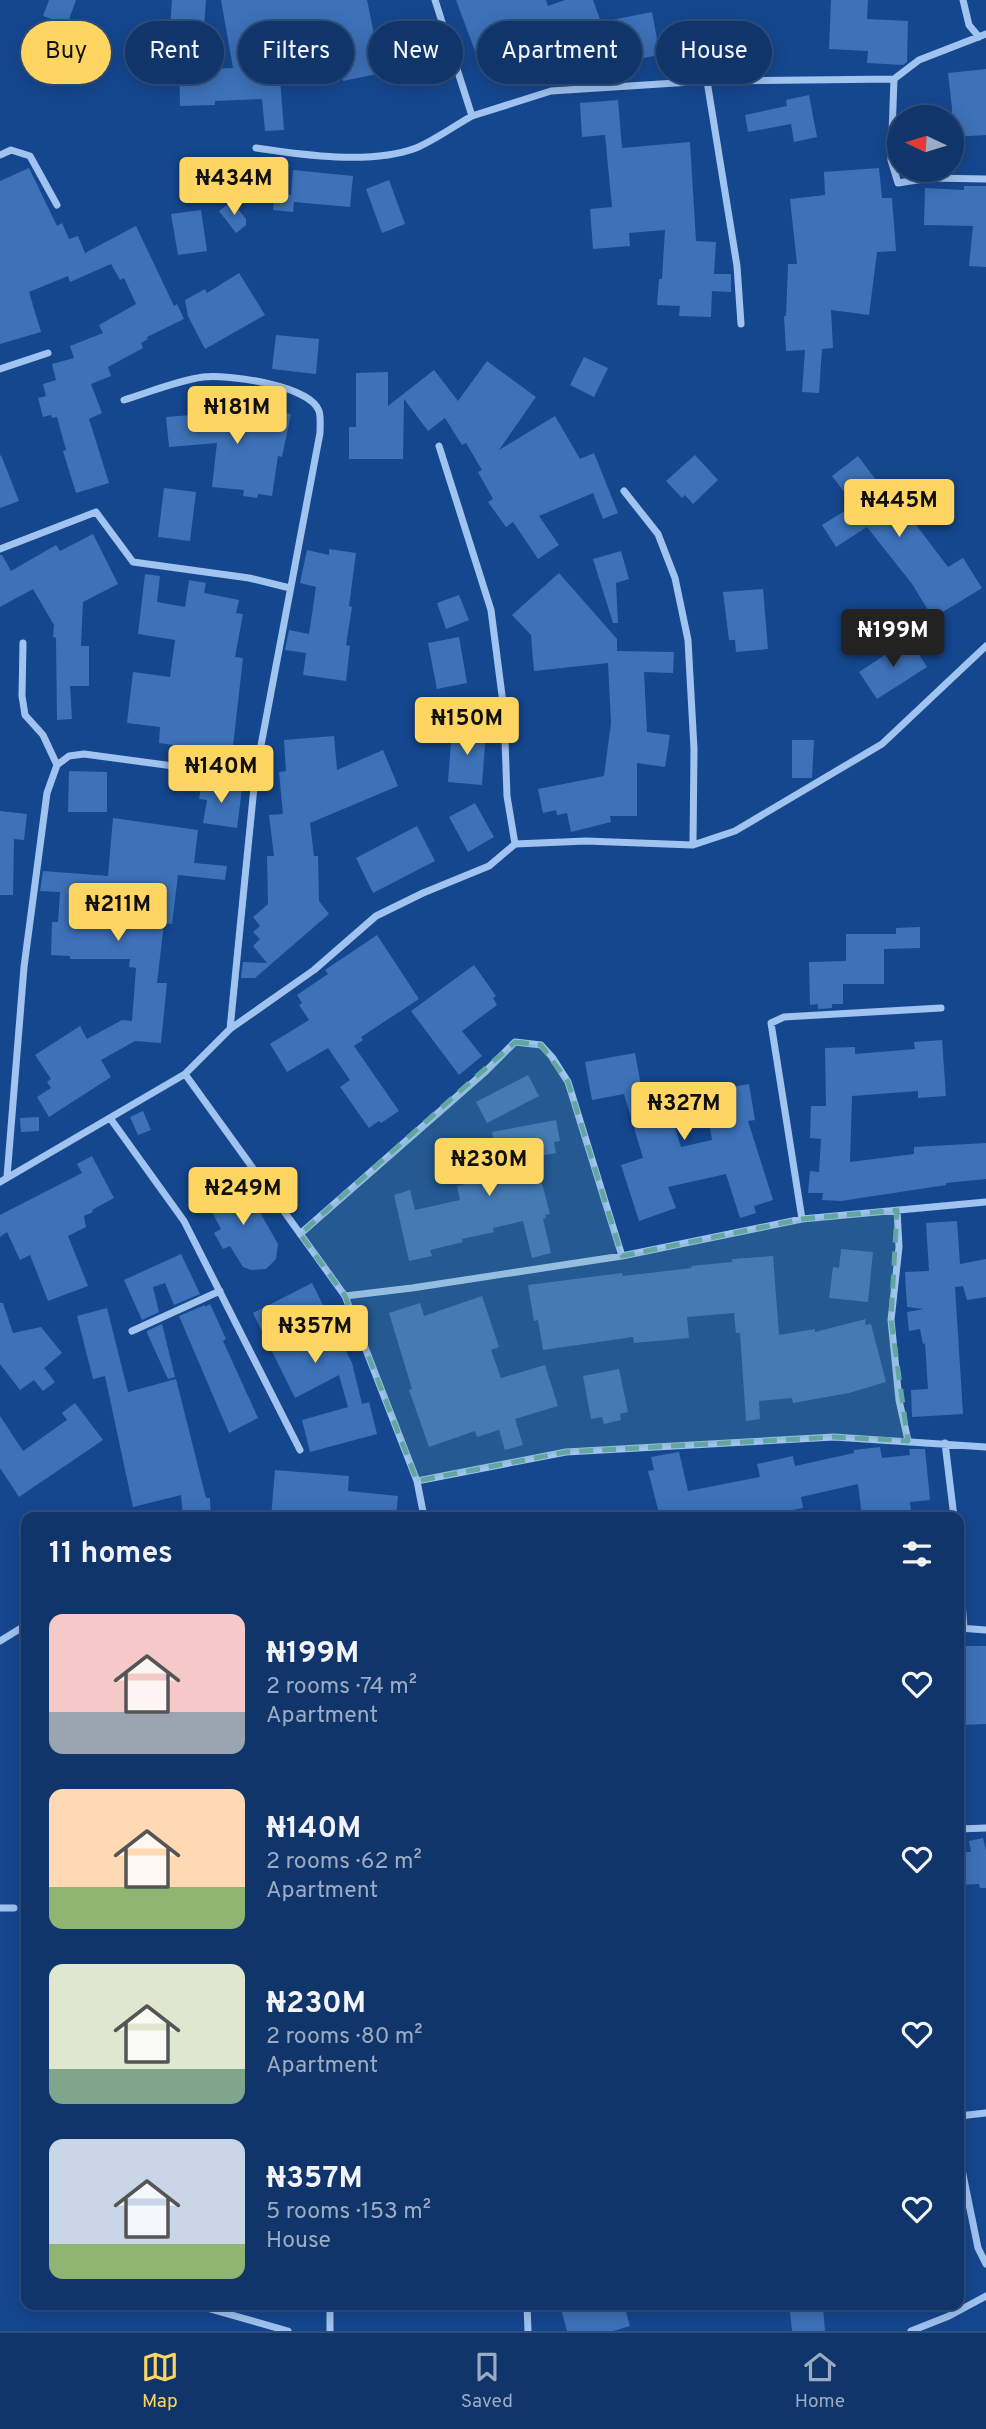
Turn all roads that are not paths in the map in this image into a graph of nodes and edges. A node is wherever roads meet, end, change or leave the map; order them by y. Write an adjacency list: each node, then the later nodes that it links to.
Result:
1 (435, 0): 8 (street)
2 (963, 0): 3 (street)
3 (983, 36): 4 (street)
4 (894, 79): 5 (street); 11 (street)
5 (772, 80)
6 (660, 84): 8 (street)
7 (707, 84): 13 (street)
8 (472, 116): 9 (street)
9 (256, 148)
10 (0, 155): 12 (street)
11 (986, 179)
12 (57, 205)
13 (741, 324)
14 (48, 353): 15 (street)
15 (0, 369)
16 (124, 400): 20 (street)
17 (439, 446): 25 (street)
18 (624, 491): 26 (street)
19 (0, 549): 20 (street)
20 (290, 588): 24 (street)
21 (23, 643): 23 (street)
22 (986, 646): 26 (street)
23 (57, 765): 24 (street); 31 (street)
24 (255, 777): 28 (street)
25 (515, 844): 26 (street); 28 (street)
26 (693, 845)
27 (941, 1008): 34 (street)
28 (230, 1029): 29 (street)
29 (186, 1074): 30 (street); 35 (street)
30 (110, 1118): 31 (street); 37 (street)
31 (4, 1179)
32 (986, 1202): 33 (street)
33 (897, 1210): 34 (street); 40 (street)
34 (802, 1219): 36 (street)
35 (300, 1234): 36 (street); 38 (street)
36 (622, 1256): 38 (street)
37 (220, 1291): 39 (street); 43 (street)
38 (345, 1296): 44 (street)
39 (132, 1331)
40 (908, 1441): 41 (street); 44 (street)
41 (945, 1443): 42 (street); 46 (street)
42 (986, 1447)
43 (300, 1450)
44 (417, 1481): 45 (street)
45 (423, 1512)
46 (953, 1512)
47 (21, 1628): 50 (street)
48 (964, 1628): 49 (street)
49 (986, 1630)
50 (0, 1641)
51 (986, 1828): 52 (street)
52 (964, 1829)
53 (0, 1908): 54 (street)
54 (14, 1908)
55 (986, 2113): 56 (street)
56 (964, 2115)
57 (964, 2179): 58 (street)
58 (986, 2264)
59 (986, 2296): 60 (street)
60 (964, 2308)
61 (214, 2310): 65 (street)
62 (330, 2310): 66 (street)
63 (527, 2310): 67 (street)
64 (960, 2310): 68 (street)
65 (288, 2331)
66 (330, 2331)
67 (528, 2331)
68 (911, 2331)

